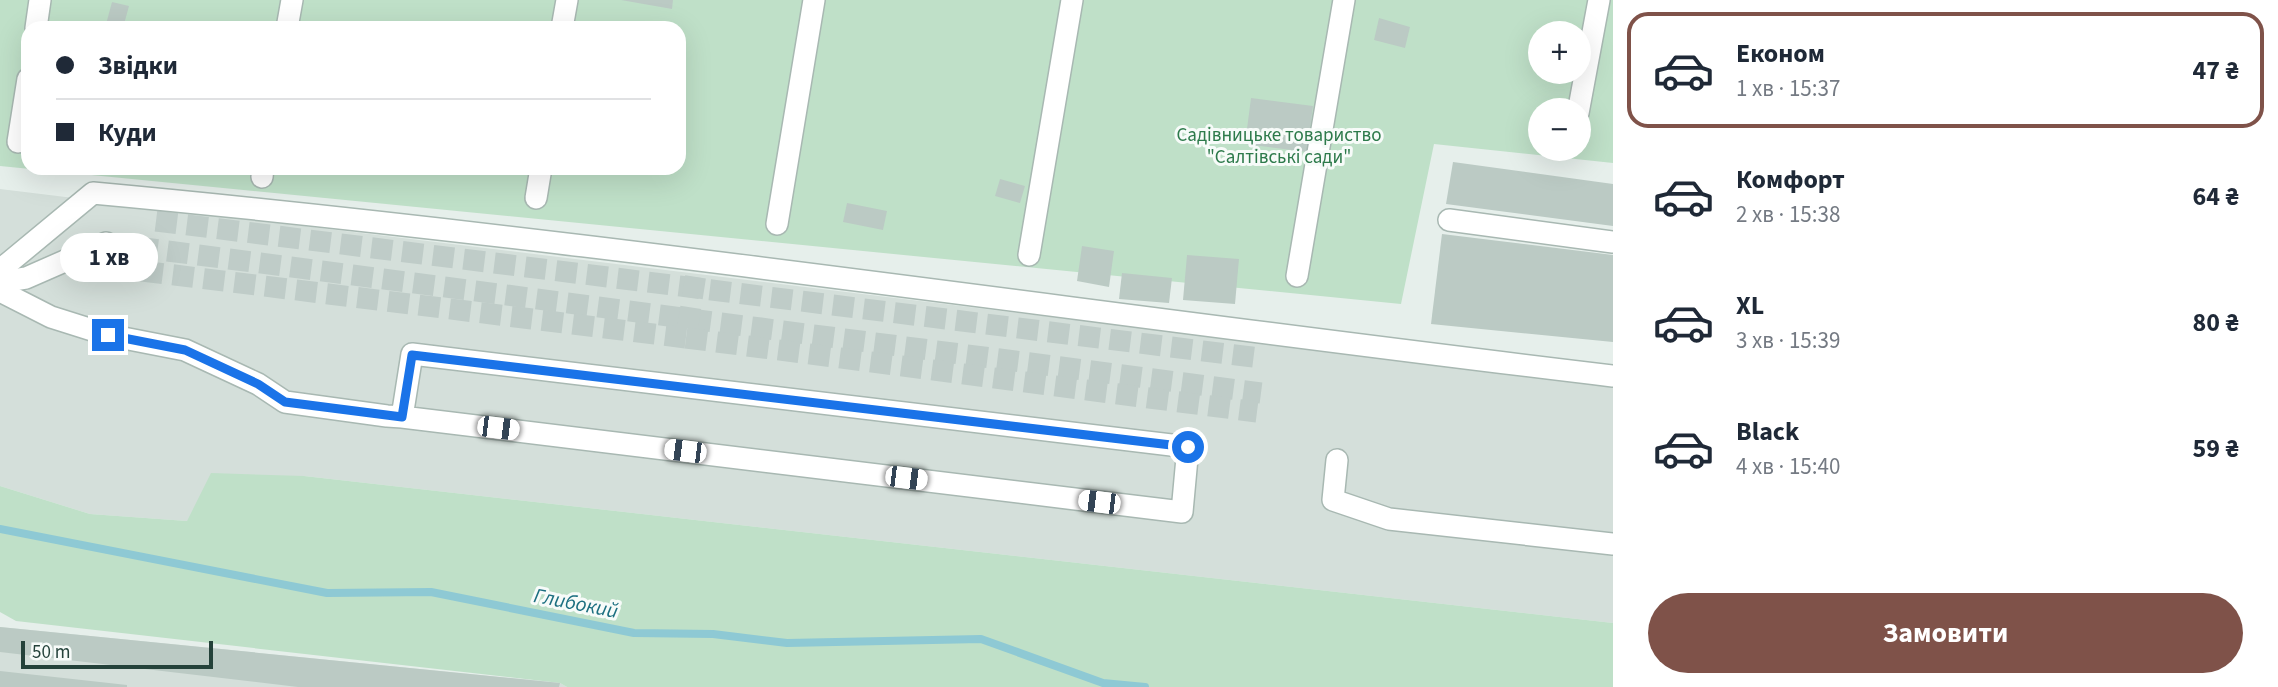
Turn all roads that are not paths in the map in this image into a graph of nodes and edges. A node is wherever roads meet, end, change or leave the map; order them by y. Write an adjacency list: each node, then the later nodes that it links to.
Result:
1 (40, 0): 8 (lane)
2 (292, 0): 9 (lane)
3 (566, 0): 10 (lane)
4 (814, 0): 17 (lane)
5 (1072, 0): 20 (lane)
6 (1344, 0): 22 (lane)
7 (1599, 0): 11 (lane)
8 (37, 21)
9 (288, 21)
10 (563, 21)
11 (1581, 98)
12 (21, 123): 13 (lane)
13 (18, 142)
14 (540, 175): 15 (lane)
15 (536, 198)
16 (1449, 220): 18 (lane)
17 (777, 224)
18 (1613, 242)
19 (106, 243): 23 (lane)
20 (1029, 255)
21 (0, 270): 25 (lane)
22 (1297, 276)
23 (0, 282)
24 (0, 292): 26 (lane)
25 (1613, 376)
26 (402, 417): 26 (lane)
27 (1337, 460): 28 (lane)
28 (1613, 544)

